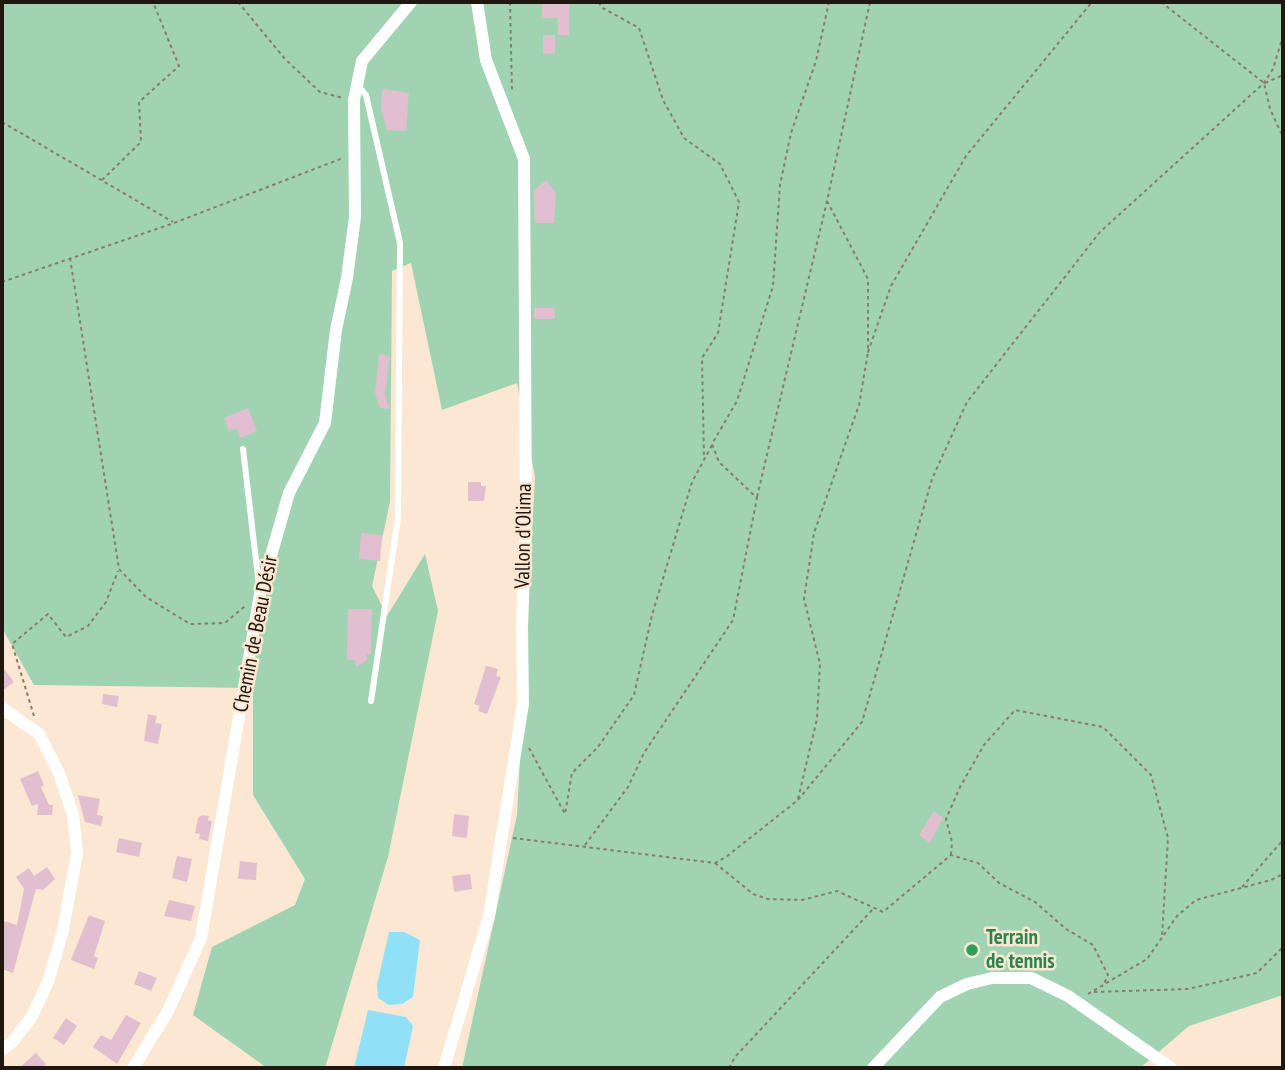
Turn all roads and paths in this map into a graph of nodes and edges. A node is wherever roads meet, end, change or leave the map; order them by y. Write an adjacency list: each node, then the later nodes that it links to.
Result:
1 (153, 2): 20 (path)
2 (238, 2): 16 (path)
3 (411, 2): 14 (street, Chemin de Beau Désir)
4 (477, 2): 34 (street, Vallon d'Olima)
5 (510, 2): 15 (path)
6 (599, 2): 28 (path)
7 (828, 2): 26 (path)
8 (870, 2): 21 (path)
9 (1092, 2): 25 (path)
10 (1161, 2): 13 (path)
11 (1283, 36): 13 (path)
12 (1283, 75): 13 (path)
13 (1264, 83): 18 (path); 36 (path)
14 (357, 85): 16 (street, Chemin de Beau Désir); 32 (lane)
15 (512, 98)
16 (354, 100): 19 (street, Chemin de Beau Désir)
17 (2, 122): 20 (path)
18 (1283, 137)
19 (357, 153): 22 (path); 31 (street, Chemin de Beau Désir)
20 (102, 180): 22 (path)
21 (827, 201): 25 (path); 29 (path)
22 (174, 223): 23 (path)
23 (70, 258): 24 (path); 30 (path)
24 (2, 282)
25 (868, 352): 36 (path)
26 (712, 444): 28 (path); 29 (path)
27 (243, 449): 31 (lane)
28 (704, 457): 34 (path)
29 (757, 498): 39 (path)
30 (119, 569): 31 (path); 35 (path)
31 (260, 594): 51 (street, Chemin de Beau Désir)
32 (371, 701)
33 (2, 708): 35 (street)
34 (519, 728): 37 (street, Vallon d'Olima)
35 (39, 734): 50 (street)
36 (798, 800): 41 (path)
37 (501, 837): 39 (path); 52 (street, Vallon d'Olima)
38 (1283, 840): 43 (path)
39 (584, 845): 41 (path)
40 (951, 855): 44 (path); 45 (path); 47 (path)
41 (715, 863): 44 (path)
42 (1283, 874): 43 (path)
43 (1241, 888): 45 (path)
44 (874, 908): 53 (path)
45 (1162, 936): 47 (path)
46 (1283, 947): 48 (path)
47 (1103, 986): 48 (path)
48 (1091, 992): 49 (path)
49 (1077, 1002): 54 (street); 55 (street)
50 (2, 1050)
51 (133, 1068)
52 (444, 1068)
53 (729, 1068)
54 (873, 1068)
55 (1171, 1068)

